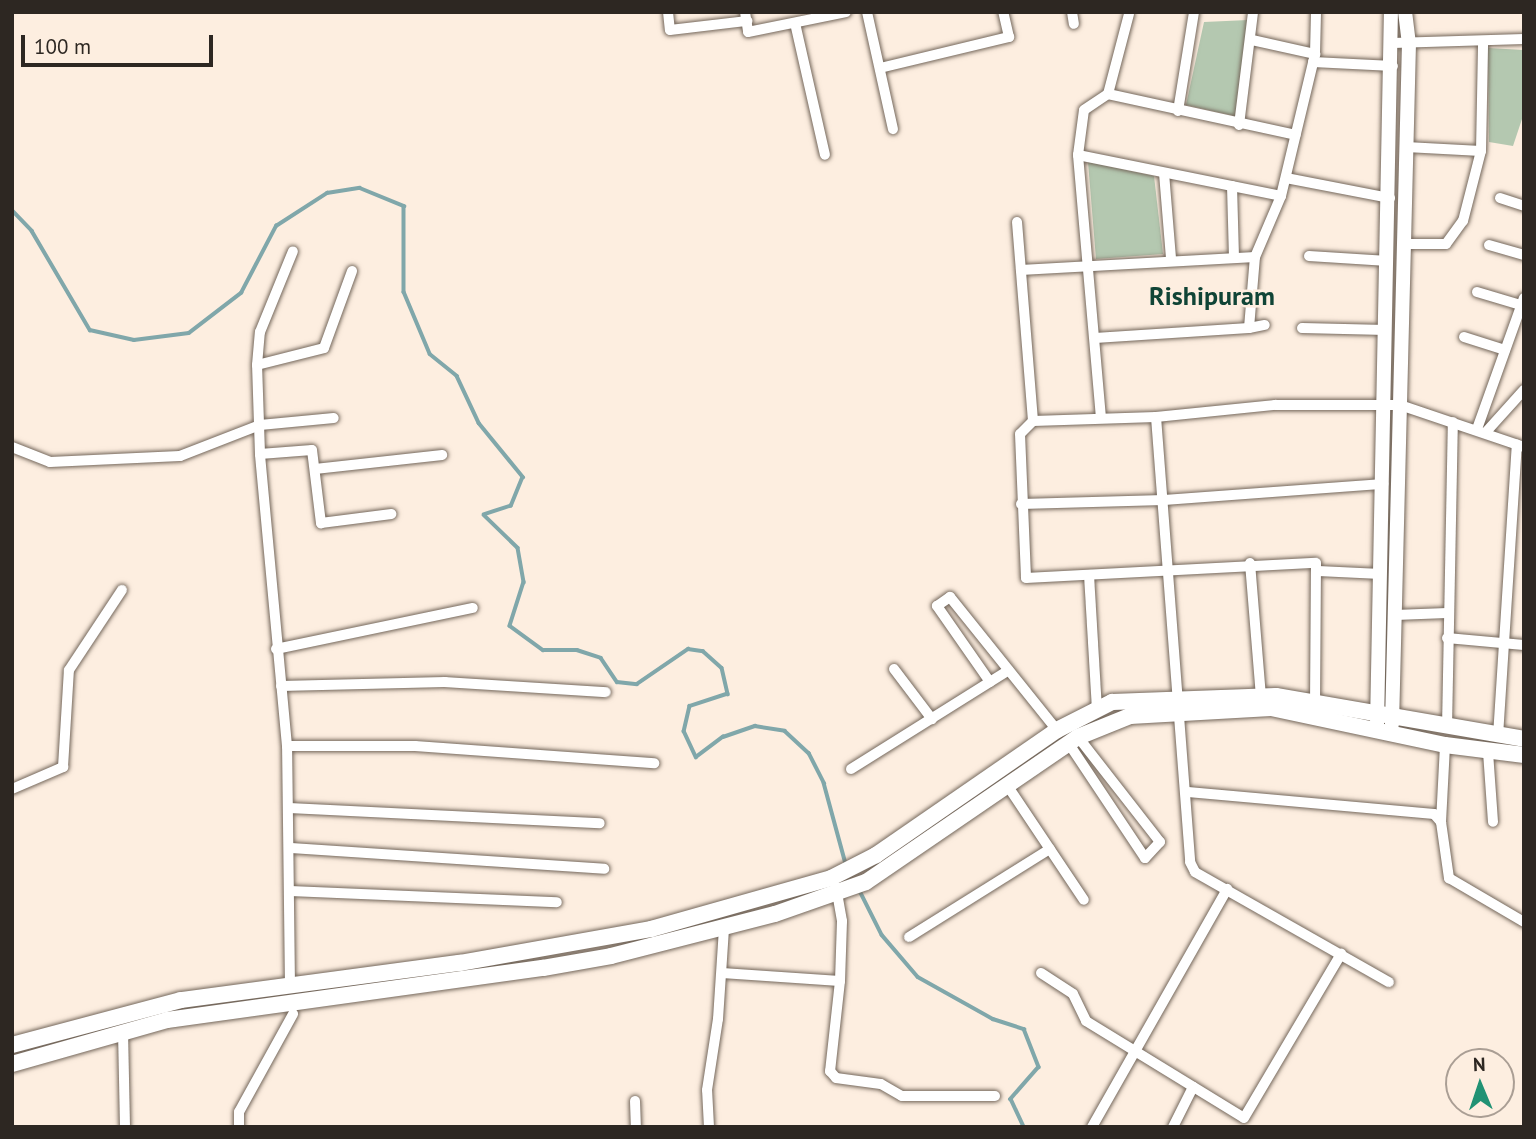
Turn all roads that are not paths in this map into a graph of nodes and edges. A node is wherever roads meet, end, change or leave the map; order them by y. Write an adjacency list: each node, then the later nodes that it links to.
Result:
1 (668, 12): 11 (street)
2 (846, 12): 12 (street)
3 (867, 12): 20 (street)
4 (1003, 12): 20 (street)
5 (1194, 12): 22 (street)
6 (1253, 12): 14 (street)
7 (1316, 12): 18 (street)
8 (1391, 12): 16 (street)
9 (1405, 12): 17 (street)
10 (1129, 14): 21 (street)
11 (746, 17): 12 (street)
12 (795, 23): 28 (street)
13 (1524, 39): 15 (street)
14 (1252, 40): 18 (street); 23 (street)
15 (1483, 42): 17 (street); 27 (street)
16 (1393, 43): 17 (street); 19 (street)
17 (1409, 44): 26 (street)
18 (1314, 58): 19 (street); 25 (street)
19 (1393, 66): 34 (street)
20 (880, 68): 24 (street)
21 (1108, 94): 22 (street); 29 (street)
22 (1178, 111): 23 (street)
23 (1239, 125): 25 (street)
24 (893, 129)
25 (1296, 135): 31 (street)
26 (1406, 147): 27 (street); 38 (street)
27 (1481, 151): 38 (street)
28 (825, 155)
29 (1078, 155): 30 (street); 47 (street)
30 (1164, 173): 32 (street); 45 (street)
31 (1286, 178): 33 (street); 34 (street)
32 (1232, 186): 33 (street); 42 (street)
33 (1281, 196): 44 (street)
34 (1390, 198): 46 (street)
35 (1500, 198): 36 (street)
36 (1524, 206)
37 (1017, 222): 48 (street)
38 (1404, 244): 62 (street)
39 (1489, 245): 41 (street)
40 (293, 251): 59 (street)
41 (1524, 255)
42 (1234, 256): 44 (street); 45 (street)
43 (1309, 256): 46 (street)
44 (1255, 257): 53 (street)
45 (1171, 258): 47 (street)
46 (1388, 261): 55 (street)
47 (1089, 264): 48 (street); 57 (street)
48 (1021, 270): 66 (street)
49 (352, 271): 59 (street)
50 (1477, 292): 51 (street)
51 (1523, 303): 58 (street)
52 (1265, 326): 53 (street)
53 (1249, 328): 57 (street)
54 (1302, 328): 55 (street)
55 (1387, 330): 61 (street)
56 (1464, 337): 58 (street)
57 (1095, 338): 65 (street)
58 (1505, 350): 69 (street)
59 (257, 365): 68 (street)
60 (1524, 390): 69 (street)
61 (1385, 405): 62 (street); 63 (street); 75 (street)
62 (1400, 405): 67 (street); 87 (street)
63 (1156, 417): 65 (street); 76 (street)
64 (334, 418): 68 (street)
65 (1101, 418): 66 (street)
66 (1033, 421): 77 (street)
67 (1453, 422): 69 (street); 86 (street)
68 (260, 425): 71 (street); 72 (street)
69 (1481, 431): 70 (street)
70 (1520, 446): 89 (street)
71 (12, 447)
72 (260, 454): 74 (street); 91 (street)
73 (442, 455): 74 (street)
74 (315, 469): 78 (street)
75 (1383, 484): 76 (street); 82 (street)
76 (1164, 500): 77 (street); 80 (street)
77 (1021, 504): 83 (street)
78 (391, 514)
79 (1250, 564): 80 (street); 81 (street); 97 (street)
80 (1170, 570): 83 (street); 99 (street)
81 (1318, 571): 82 (street); 98 (street)
82 (1381, 574): 101 (street)
83 (1089, 575): 100 (street)
84 (122, 590): 116 (street)
85 (474, 608): 91 (street)
86 (1447, 613): 87 (street); 88 (street)
87 (1395, 615): 101 (street)
88 (1447, 638): 89 (street); 103 (street)
89 (1503, 642): 90 (street); 106 (street)
90 (1524, 645)
91 (276, 649): 95 (street)
92 (894, 669): 102 (street)
93 (1009, 670): 94 (street); 94 (street); 104 (street)
94 (990, 682): 102 (street)
95 (281, 686): 96 (street); 110 (street)
96 (607, 692)
97 (1261, 696): 98 (main road); 99 (main road)
98 (1315, 701): 101 (main road)
99 (1179, 706): 100 (main road); 105 (main road); 108 (main road); 117 (street)
100 (1097, 708): 104 (main road)
101 (1385, 715): 103 (main road); 105 (street)
102 (932, 719): 114 (street)
103 (1447, 728): 106 (main road)
104 (1057, 730): 124 (main road)
105 (1385, 732): 109 (main road)
106 (1498, 736): 107 (main road)
107 (1524, 739)
108 (1074, 741): 108 (street); 115 (main road)
109 (1445, 745): 111 (main road); 119 (street)
110 (287, 746): 113 (street); 118 (street)
111 (1488, 752): 112 (main road); 120 (street)
112 (1524, 755)
113 (654, 762)
114 (851, 769)
115 (1007, 785): 123 (street); 124 (main road)
116 (12, 789)
117 (1188, 792): 119 (street); 127 (street)
118 (289, 808): 121 (street); 122 (street)
119 (1441, 822): 131 (street)
120 (1493, 822)
121 (600, 823)
122 (291, 848): 125 (street); 128 (street)
123 (1050, 849): 129 (street); 133 (street)
124 (881, 862): 126 (main road)
125 (604, 869)
126 (841, 884): 132 (main road); 137 (street); 139 (main road)
127 (1227, 889): 134 (street); 143 (street)
128 (290, 891): 130 (street); 139 (street)
129 (1084, 900)
130 (557, 902)
131 (1524, 922)
132 (724, 928): 135 (street); 141 (main road)
133 (909, 937)
134 (1341, 954): 138 (street); 145 (street)
135 (722, 973): 137 (street); 151 (street)
136 (1041, 973): 143 (street)
137 (840, 981): 146 (street)
138 (1389, 982)
139 (290, 986): 142 (main road)
140 (293, 1014): 149 (street)
141 (123, 1031): 144 (main road); 148 (street)
142 (12, 1045)
143 (1135, 1052): 145 (street); 152 (street)
144 (12, 1064)
145 (1193, 1087): 153 (street)
146 (995, 1097)
147 (635, 1101): 150 (street)
148 (125, 1127)
149 (239, 1127)
150 (636, 1127)
151 (709, 1127)
152 (1092, 1127)
153 (1173, 1127)

